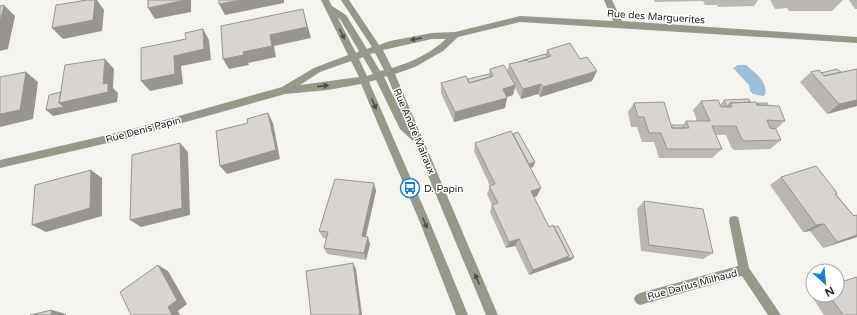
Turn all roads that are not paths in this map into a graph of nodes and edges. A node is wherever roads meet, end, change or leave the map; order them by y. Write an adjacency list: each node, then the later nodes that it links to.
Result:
1 (346, 0): 7 (street, Rue André Malraux)
2 (608, 0): 4 (street)
3 (327, 4): 8 (street); 9 (street, one-way to 9)
4 (619, 24): 5 (street, Rue des Marguerites); 6 (street, Rue des Marguerites)
5 (455, 35): 7 (street, Rue des Marguerites, one-way to 7); 10 (street, Rue des Marguerites)
6 (857, 40)
7 (378, 49): 8 (street, Rue des Marguerites); 10 (street, Rue André Malraux)
8 (364, 53): 9 (street, Rue Denis Papin); 11 (street)
9 (353, 57): 12 (street); 13 (street, Rue Denis Papin)
10 (390, 71): 11 (street, Rue des Marguerites); 14 (street, Rue André Malraux)
11 (378, 75): 12 (street, Rue Denis Papin); 14 (street)
12 (364, 80): 13 (street, Rue Denis Papin, one-way to 12); 19 (street, one-way to 19)
13 (285, 90): 15 (street, Rue Denis Papin)
14 (419, 141): 20 (street, Rue André Malraux, one-way to 14)
15 (0, 164)
16 (734, 221): 17 (street, Rue Darius Milhaud)
17 (744, 270): 18 (street, Rue Darius Milhaud); 21 (street, Rue Darius Milhaud)
18 (640, 299)
19 (462, 315)
20 (492, 315)
21 (775, 315)

